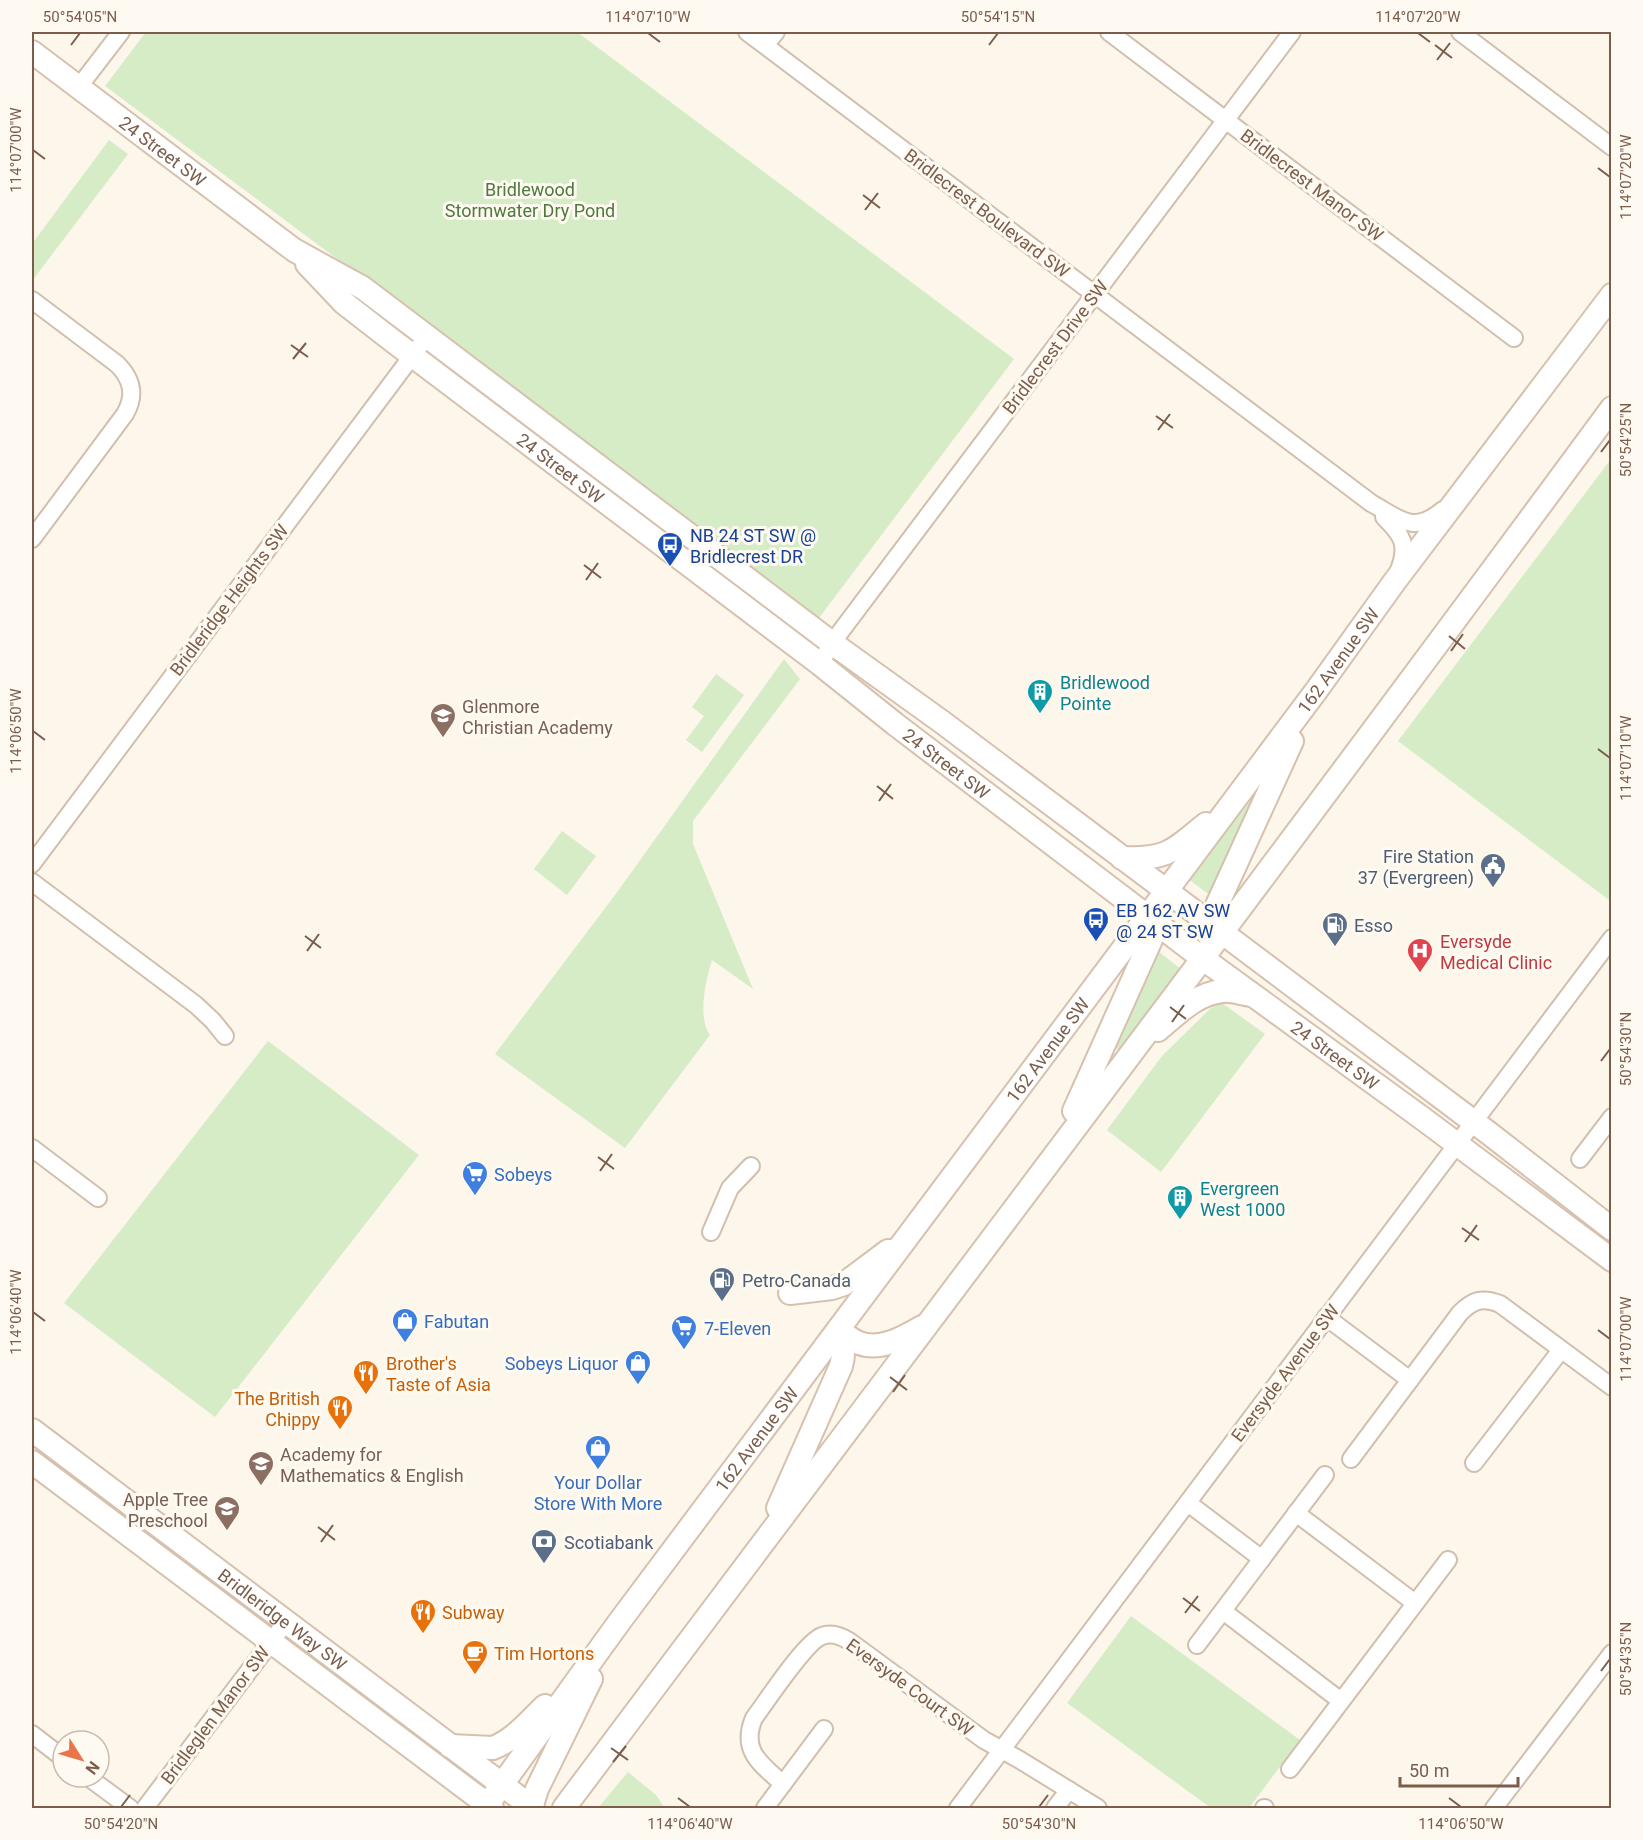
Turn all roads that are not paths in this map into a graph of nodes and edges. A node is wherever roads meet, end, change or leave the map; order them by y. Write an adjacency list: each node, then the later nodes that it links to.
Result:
1 (121, 32): 8 (street)
2 (747, 32): 6 (street, Bridlecrest Boulevard SW)
3 (1109, 32): 9 (street, Bridlecrest Manor SW)
4 (1292, 32): 9 (street, Bridlecrest Drive SW)
5 (1460, 32): 10 (street)
6 (770, 38): 12 (street, Bridlecrest Boulevard SW)
7 (32, 52): 8 (main road, 24 Street SW)
8 (78, 88): 11 (main road, 24 Street SW)
9 (1226, 120): 12 (street, Bridlecrest Drive SW); 16 (street, Bridlecrest Manor SW)
10 (1611, 147)
11 (294, 250): 15 (main road, 24 Street SW); 17 (main road, 24 Street SW)
12 (1095, 294): 20 (street, Bridlecrest Boulevard SW); 23 (street, Bridlecrest Drive SW)
13 (1611, 295): 19 (main road, 162 Avenue SW)
14 (32, 300): 21 (street)
15 (427, 336): 17 (street, Bridleridge Heights SW); 23 (main road, 24 Street SW)
16 (1514, 338)
17 (412, 356): 24 (main road, 24 Street SW); 28 (street, Bridleridge Heights SW)
18 (1611, 408): 32 (main road)
19 (1458, 497): 20 (street); 22 (main road, 162 Avenue SW)
20 (1371, 503): 22 (street)
21 (32, 539)
22 (1390, 588): 25 (main road, 162 Avenue SW)
23 (832, 643): 24 (street, Bridlecrest Drive SW); 27 (main road, 24 Street SW)
24 (820, 664): 30 (main road, 24 Street SW)
25 (1316, 691): 26 (main road, 162 Avenue SW); 32 (main road)
26 (1233, 802): 27 (main road); 30 (main road, 162 Avenue SW)
27 (1122, 858): 30 (main road, 24 Street SW)
28 (32, 864)
29 (32, 882): 34 (street)
30 (1156, 904): 32 (main road, 24 Street SW); 32 (main road, 24 Street SW); 40 (main road); 45 (main road, 162 Avenue SW)
31 (1611, 938): 37 (street, Eversyde Avenue SW)
32 (1212, 946): 33 (main road, 24 Street SW); 35 (main road); 37 (main road, 24 Street SW)
33 (1253, 996): 35 (main road); 38 (main road, 24 Street SW)
34 (225, 1036)
35 (1130, 1054): 40 (main road)
36 (1611, 1117): 41 (street)
37 (1473, 1122): 38 (street, Eversyde Avenue SW); 44 (main road, 24 Street SW)
38 (1457, 1144): 47 (main road, 24 Street SW); 49 (street, Eversyde Avenue SW)
39 (32, 1148): 43 (street)
40 (1052, 1158): 50 (main road)
41 (1580, 1159)
42 (750, 1166): 46 (street)
43 (98, 1198)
44 (1611, 1229)
45 (913, 1231): 48 (main road); 51 (main road, 162 Avenue SW)
46 (711, 1232)
47 (1611, 1260)
48 (790, 1293)
49 (1326, 1317): 53 (street); 61 (street, Eversyde Avenue SW)
50 (927, 1324): 51 (main road); 64 (main road)
51 (838, 1330): 64 (main road); 69 (main road, 162 Avenue SW)
52 (1561, 1350): 53 (street); 54 (street); 58 (street)
53 (1410, 1380): 56 (street)
54 (1611, 1388)
55 (32, 1430): 60 (main road, Bridleridge Way SW)
56 (1351, 1459)
57 (32, 1462): 63 (main road, Bridleridge Way SW)
58 (1474, 1463)
59 (1325, 1475): 62 (street)
60 (128, 1503): 63 (main road); 70 (main road, Bridleridge Way SW)
61 (1188, 1503): 65 (street); 80 (street, Eversyde Avenue SW)
62 (1296, 1513): 65 (street); 67 (street)
63 (113, 1523): 71 (main road, Bridleridge Way SW)
64 (762, 1545): 90 (main road)
65 (1262, 1559): 68 (street)
66 (1448, 1560): 67 (street)
67 (1415, 1603): 75 (street)
68 (1223, 1611): 72 (street); 75 (street)
69 (620, 1621): 74 (main road, 162 Avenue SW); 87 (main road)
70 (286, 1622): 71 (street, Bridleglen Manor SW); 78 (main road, Bridleridge Way SW)
71 (271, 1642): 86 (main road, Bridleridge Way SW); 89 (street, Bridleglen Manor SW)
72 (1197, 1645)
73 (1611, 1653): 95 (street)
74 (595, 1656): 78 (main road); 83 (main road, 162 Avenue SW)
75 (1341, 1701): 81 (street)
76 (824, 1729): 82 (street)
77 (32, 1734): 79 (street)
78 (450, 1746): 83 (main road, Bridleridge Way SW)
79 (51, 1749)
80 (1002, 1750): 82 (street, Eversyde Court SW); 85 (street, Eversyde Court SW); 92 (street, Eversyde Avenue SW)
81 (1290, 1769)
82 (783, 1784): 91 (street)
83 (502, 1785): 86 (main road, 162 Avenue SW); 87 (main road, Bridleridge Way SW)
84 (104, 1789): 88 (street)
85 (1069, 1790): 93 (street); 94 (street, Eversyde Court SW)
86 (491, 1808)
87 (532, 1808)
88 (130, 1809)
89 (145, 1809)
90 (564, 1809)
91 (765, 1809)
92 (958, 1809)
93 (1055, 1809)
94 (1098, 1809)
95 (1494, 1809)

